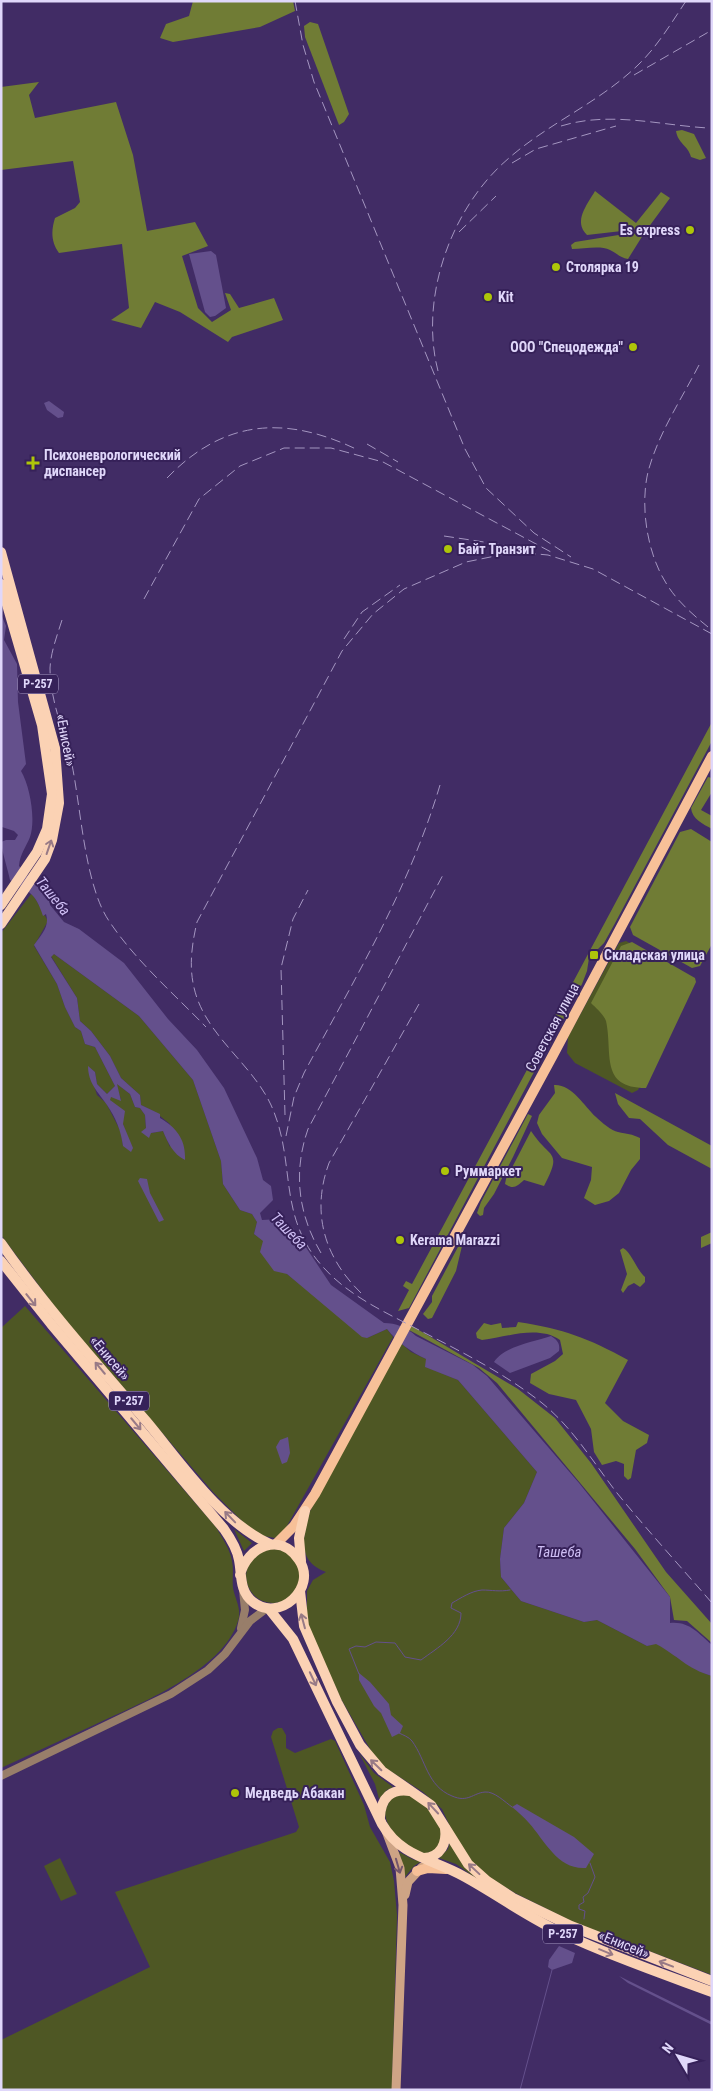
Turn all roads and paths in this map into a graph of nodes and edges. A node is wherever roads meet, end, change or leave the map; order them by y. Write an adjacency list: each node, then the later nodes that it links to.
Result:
1 (1, 552): 4 (highway, «Енисей» / Р-257, one-way to 1)
2 (1, 584): 4 (highway, «Енисей» / Р-257)
3 (712, 756): 8 (main road, Советская улица)
4 (8, 902): 5 (highway, «Енисей» / Р-257)
5 (1, 924)
6 (1, 1243): 9 (highway, «Енисей» / Р-257, one-way to 6)
7 (1, 1261): 11 (highway, «Енисей» / Р-257, one-way to 11)
8 (305, 1510): 9 (main road, Советская улица); 10 (highway)
9 (273, 1544): 10 (highway, «Енисей» / Р-257); 11 (highway)
10 (301, 1562): 13 (highway, «Енисей» / Р-257)
11 (240, 1575): 12 (highway, «Енисей» / Р-257)
12 (243, 1589): 14 (highway, «Енисей» / Р-257); 15 (street)
13 (300, 1591): 14 (highway); 17 (highway, «Енисей» / Р-257, one-way to 13)
14 (268, 1608): 15 (street); 18 (highway, «Енисей» / Р-257, one-way to 18)
15 (238, 1634): 16 (street)
16 (1, 1776)
17 (416, 1793): 18 (highway); 19 (highway, «Енисей» / Р-257, one-way to 17)
18 (380, 1817): 20 (highway, «Енисей» / Р-257)
19 (445, 1826): 21 (highway); 25 (highway, «Енисей» / Р-257, one-way to 19)
20 (385, 1829): 21 (highway, «Енисей» / Р-257); 24 (main road, one-way to 24)
21 (430, 1858): 22 (highway, «Енисей» / Р-257); 23 (main road)
22 (452, 1870): 23 (main road); 26 (highway, «Енисей» / Р-257, one-way to 26)
23 (417, 1871): 24 (main road)
24 (403, 1905): 27 (main road)
25 (712, 1981)
26 (712, 1992)
27 (396, 2090)

